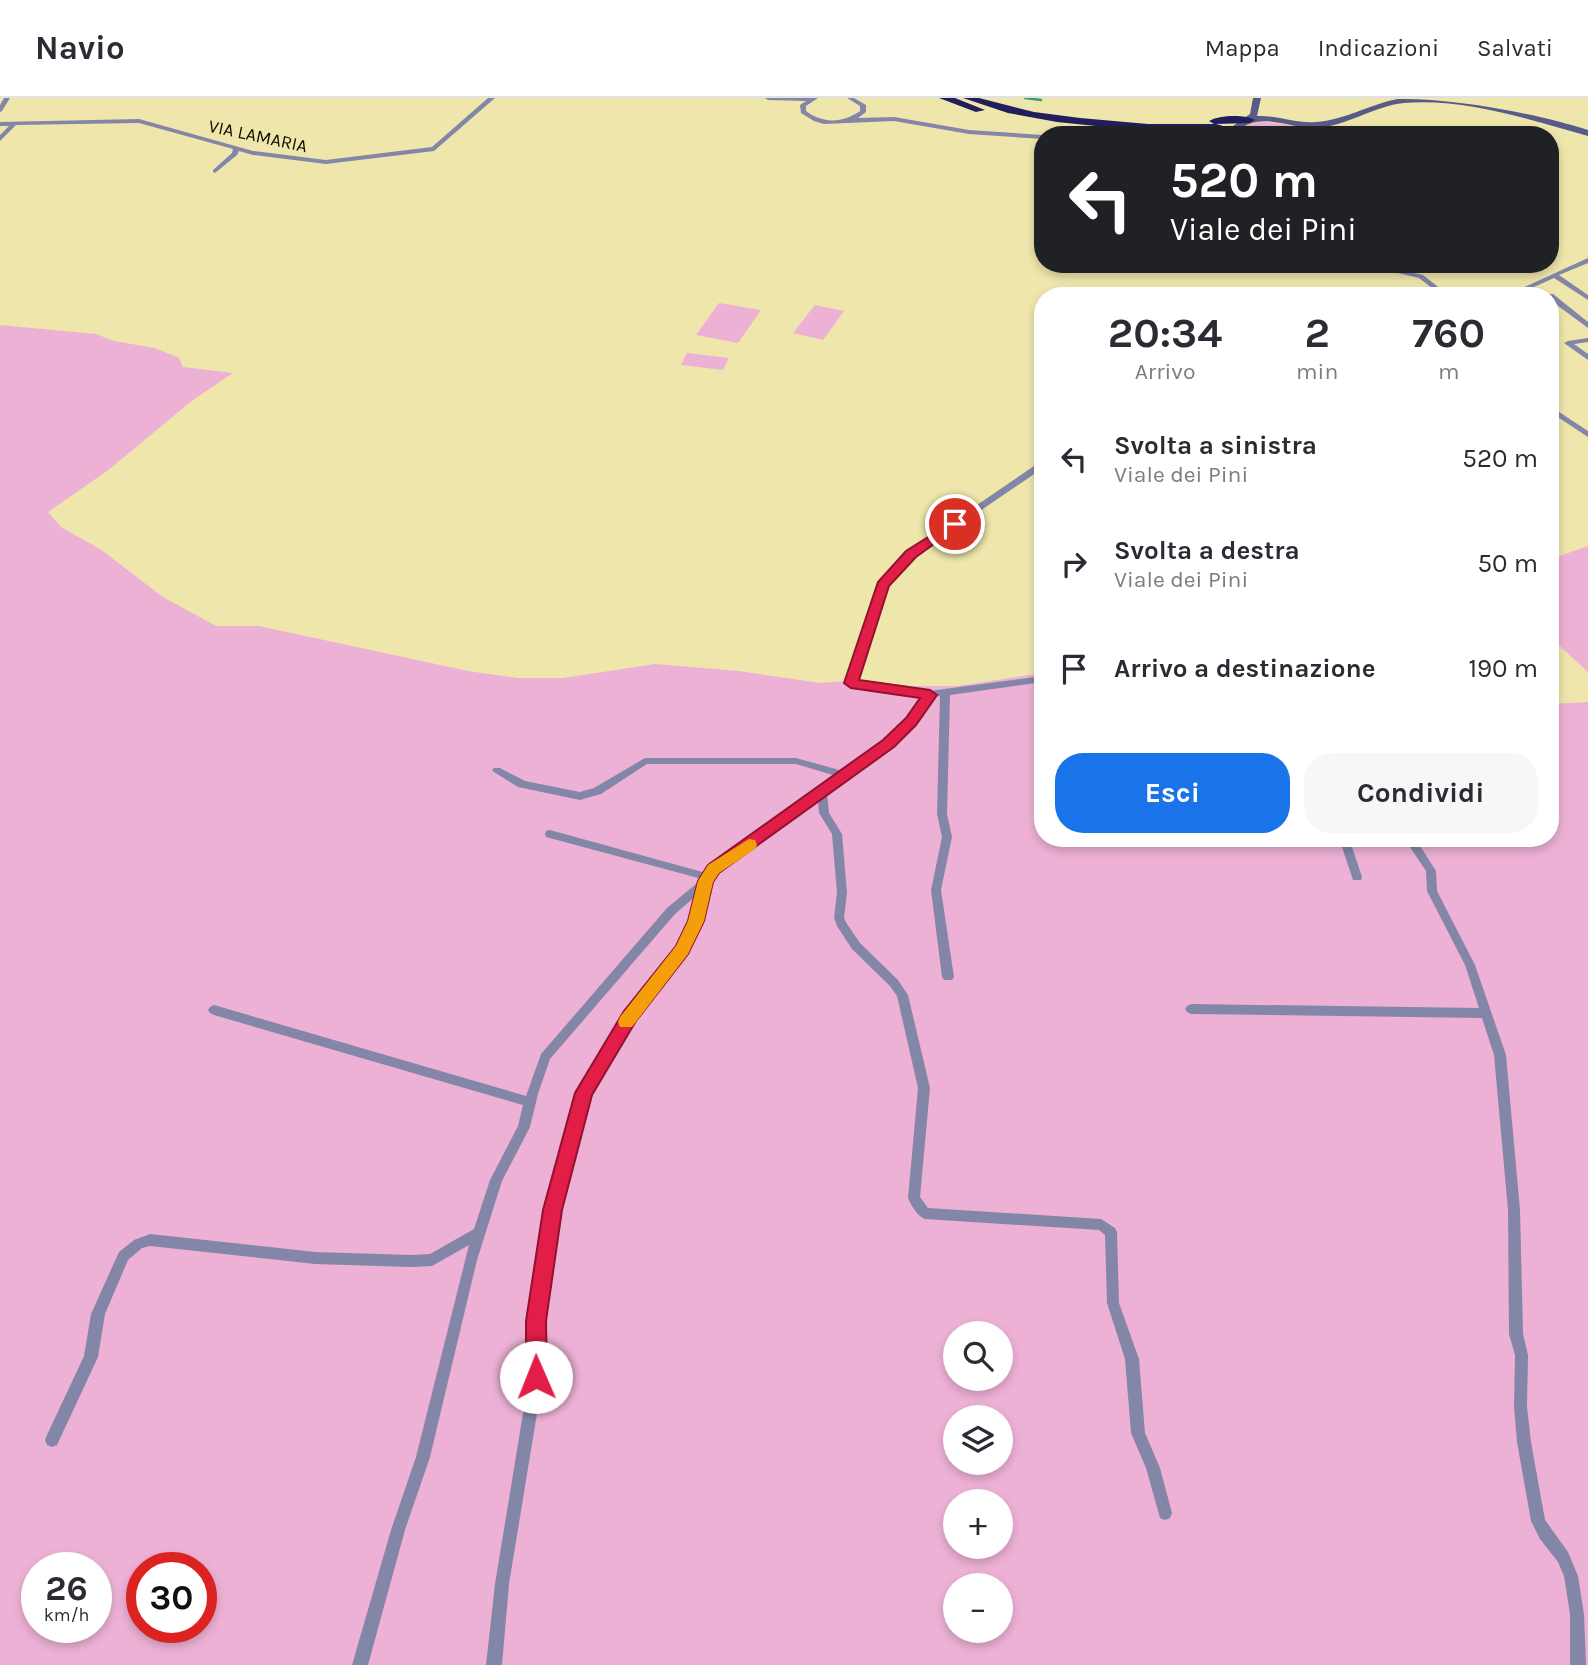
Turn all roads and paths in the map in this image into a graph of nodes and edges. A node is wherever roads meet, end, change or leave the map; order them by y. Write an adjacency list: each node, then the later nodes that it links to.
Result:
1 (7, 98): 13 (street)
2 (492, 98): 31 (street, VIA LAMARIA)
3 (768, 98): 10 (street)
4 (850, 98): 12 (street)
5 (944, 98): 24 (highway)
6 (968, 98): 25 (highway)
7 (982, 98): 14 (highway)
8 (999, 98): 14 (highway)
9 (813, 99): 10 (street); 15 (street)
10 (779, 100): 15 (street)
11 (1256, 102): 16 (street); 19 (street)
12 (863, 105): 17 (street); 18 (street)
13 (0, 110)
14 (1062, 111): 19 (highway)
15 (803, 112): 18 (street)
16 (1272, 118): 19 (street); 20 (street)
17 (894, 119): 18 (street); 29 (street)
18 (848, 120)
19 (1248, 120): 26 (street)
20 (1291, 123): 23 (street); 27 (street)
21 (0, 124): 22 (street, VIA LAMARIA)
22 (13, 125): 30 (street); 31 (street, VIA LAMARIA)
23 (1317, 125): 28 (street)
24 (1074, 126)
25 (1155, 126)
26 (1238, 126)
27 (1295, 126)
28 (1588, 134)
29 (1034, 136)
30 (0, 139)
31 (236, 149): 32 (street)
32 (215, 171)
33 (1586, 263): 35 (street)
34 (1406, 273): 37 (street)
35 (1554, 275): 36 (street); 40 (street)
36 (1535, 284): 38 (street); 39 (street)
37 (1435, 287)
38 (1528, 287)
39 (1539, 287)
40 (1588, 298)
41 (1559, 303): 42 (street)
42 (1588, 326)
43 (1588, 340): 44 (street)
44 (1588, 358)
45 (1559, 414): 46 (street)
46 (1588, 435)
47 (1034, 470): 50 (street)
48 (1034, 680): 49 (street)
49 (945, 694): 50 (street); 59 (street)
50 (930, 695): 52 (street)
51 (497, 771): 52 (street)
52 (846, 776): 53 (street)
53 (822, 793): 58 (street); 66 (street)
54 (550, 834): 58 (street)
55 (1346, 847): 57 (street)
56 (1415, 847): 62 (street)
57 (1357, 877)
58 (707, 879): 63 (street); 68 (street)
59 (948, 977)
60 (1191, 1009): 62 (street)
61 (214, 1010): 63 (street)
62 (1484, 1013): 69 (street)
63 (529, 1102): 64 (street)
64 (479, 1233): 65 (street); 67 (street)
65 (52, 1440)
66 (1165, 1513)
67 (360, 1665)
68 (494, 1665)
69 (1578, 1665)

